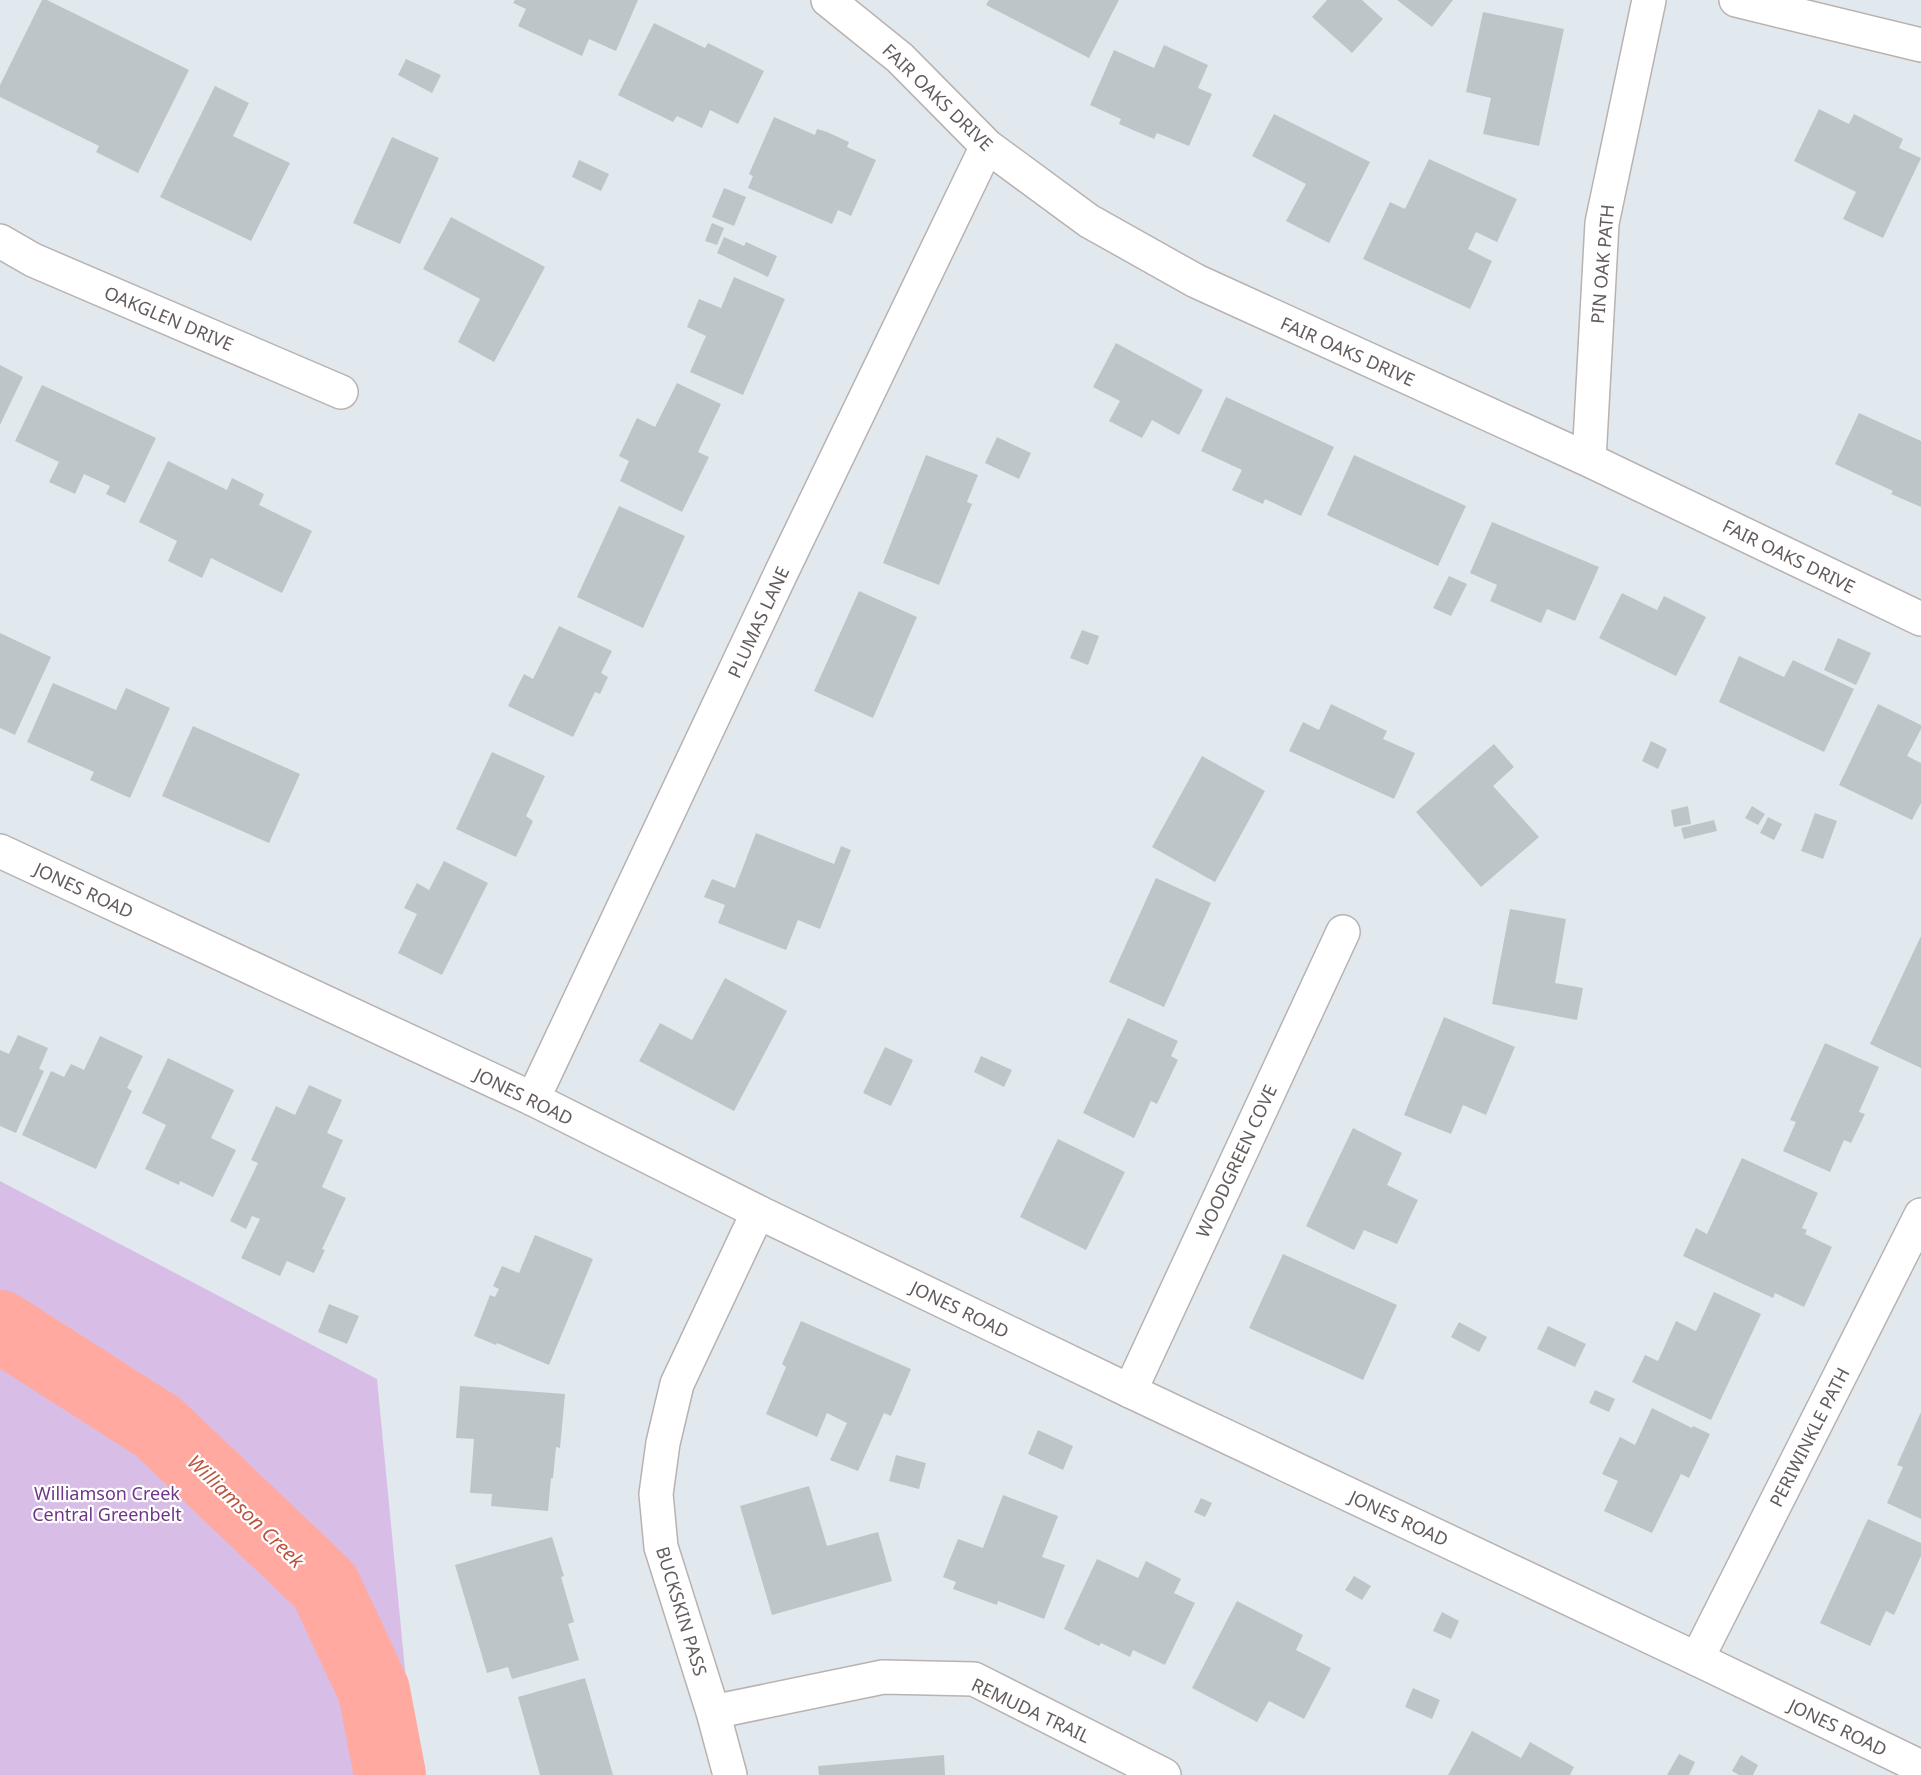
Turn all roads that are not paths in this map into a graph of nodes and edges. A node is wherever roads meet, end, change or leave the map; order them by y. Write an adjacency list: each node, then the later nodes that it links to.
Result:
1 (828, 0): 5 (street, FAIR OAKS DRIVE)
2 (1649, 0): 8 (street, PIN OAK PATH)
3 (1736, 0): 4 (street)
4 (1921, 45)
5 (987, 146): 8 (street, FAIR OAKS DRIVE); 12 (street, PLUMAS LANE)
6 (0, 241): 7 (street, OAKGLEN DRIVE)
7 (341, 392)
8 (1589, 460): 9 (street, FAIR OAKS DRIVE)
9 (1921, 619)
10 (0, 851): 12 (street, JONES ROAD)
11 (1343, 932): 15 (street, WOODGREEN COVE)
12 (533, 1099): 13 (street, JONES ROAD)
13 (758, 1212): 15 (street, JONES ROAD); 17 (street, BUCKSKIN PASS)
14 (1921, 1215): 16 (street, PERIWINKLE PATH)
15 (1130, 1391): 16 (street, JONES ROAD)
16 (1697, 1659): 18 (street, JONES ROAD)
17 (713, 1712): 19 (street, BUCKSKIN PASS); 20 (street, REMUDA TRAIL)
18 (1921, 1767)
19 (730, 1775)
20 (1164, 1775)

